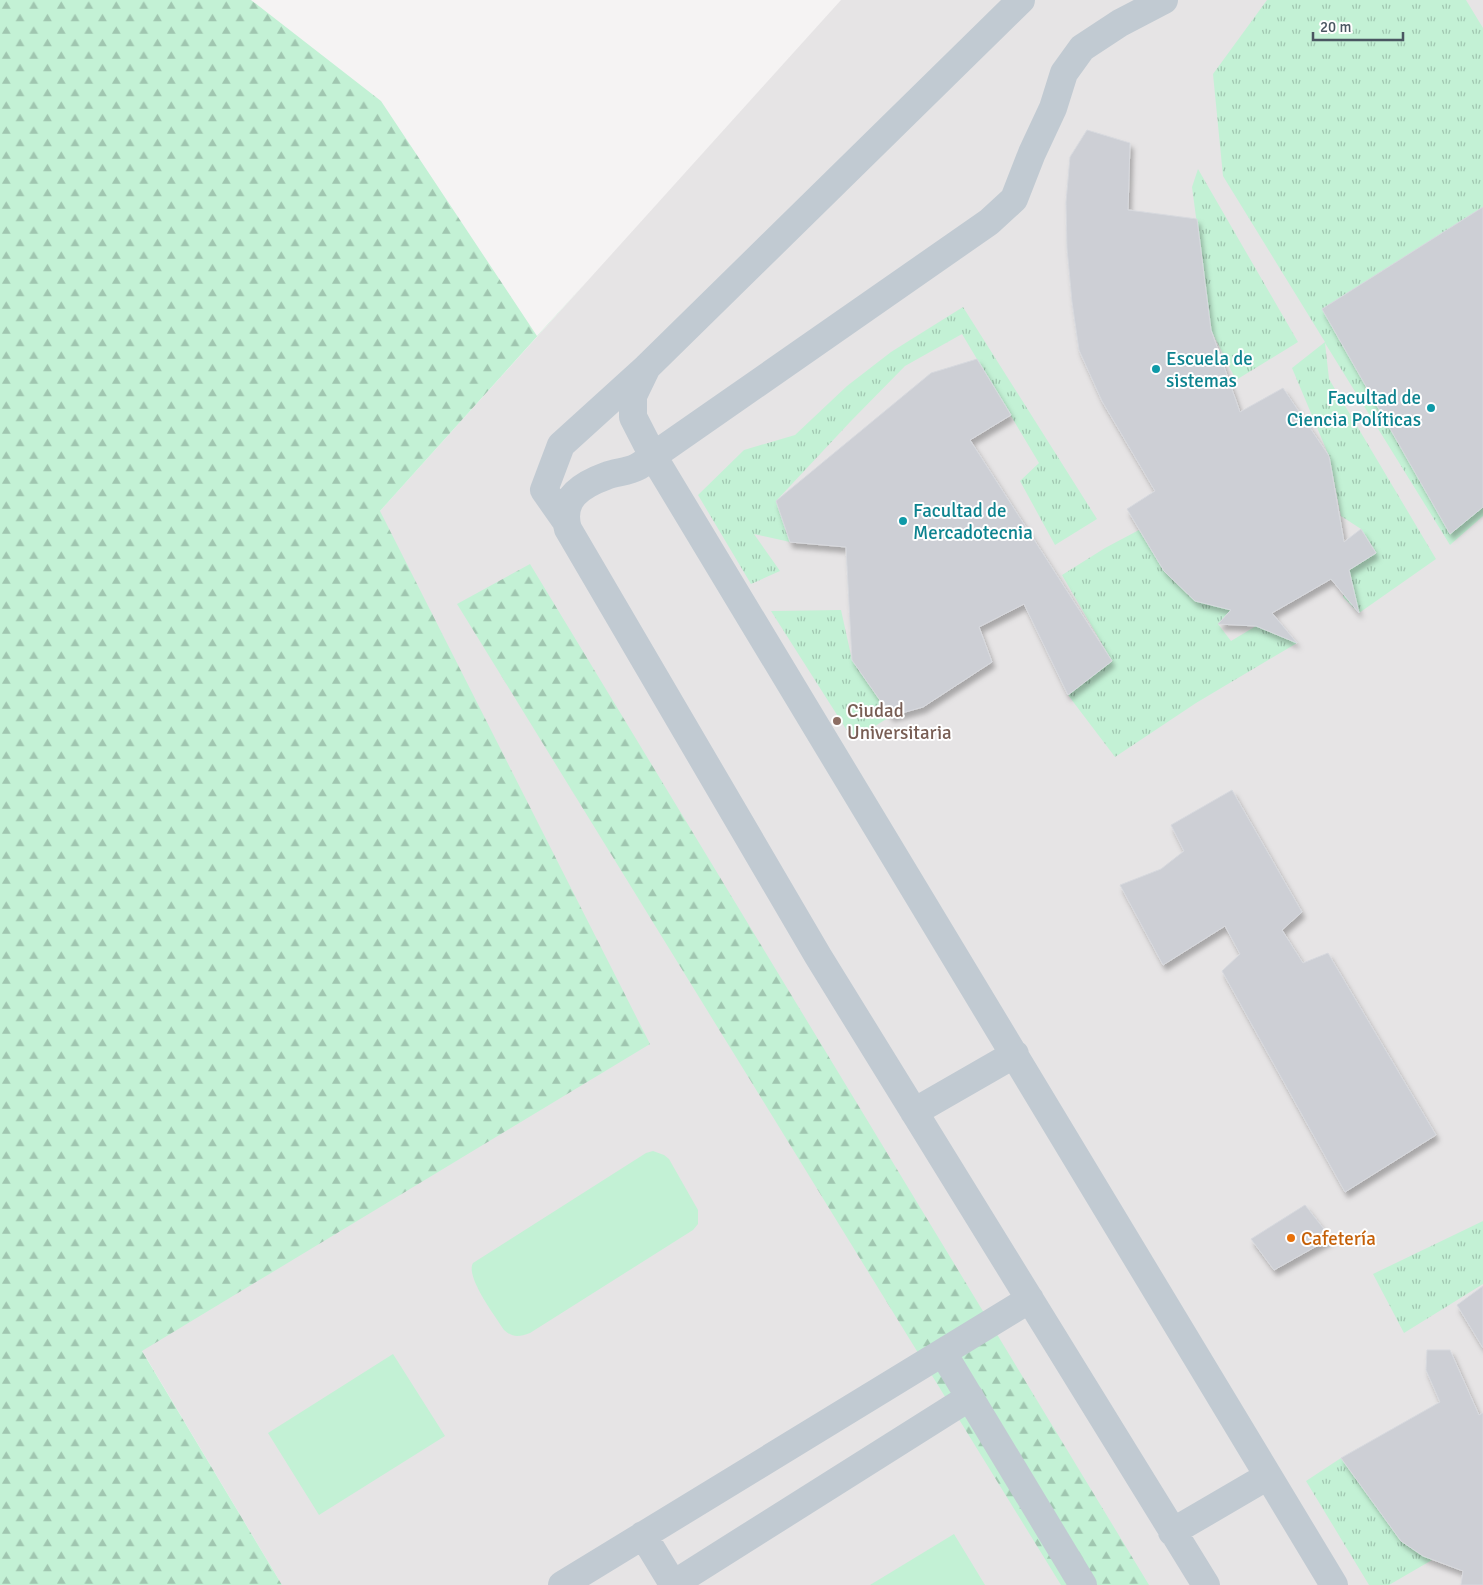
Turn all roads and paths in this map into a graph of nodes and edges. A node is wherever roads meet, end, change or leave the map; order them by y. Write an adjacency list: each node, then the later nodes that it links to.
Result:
1 (1021, 0): 3 (lane)
2 (1164, 0): 4 (lane)
3 (647, 367): 4 (lane); 5 (lane)
4 (653, 456): 5 (lane); 6 (lane)
5 (565, 520): 7 (lane)
6 (1015, 1054): 7 (lane); 11 (lane)
7 (914, 1112): 8 (lane)
8 (1030, 1299): 9 (lane); 12 (lane)
9 (943, 1353): 10 (lane); 13 (lane)
10 (970, 1397): 15 (lane); 16 (lane)
11 (1268, 1476): 12 (lane); 18 (lane)
12 (1172, 1532): 17 (lane)
13 (643, 1535): 14 (lane); 15 (lane)
14 (562, 1585)
15 (673, 1585)
16 (1083, 1585)
17 (1206, 1585)
18 (1334, 1585)

